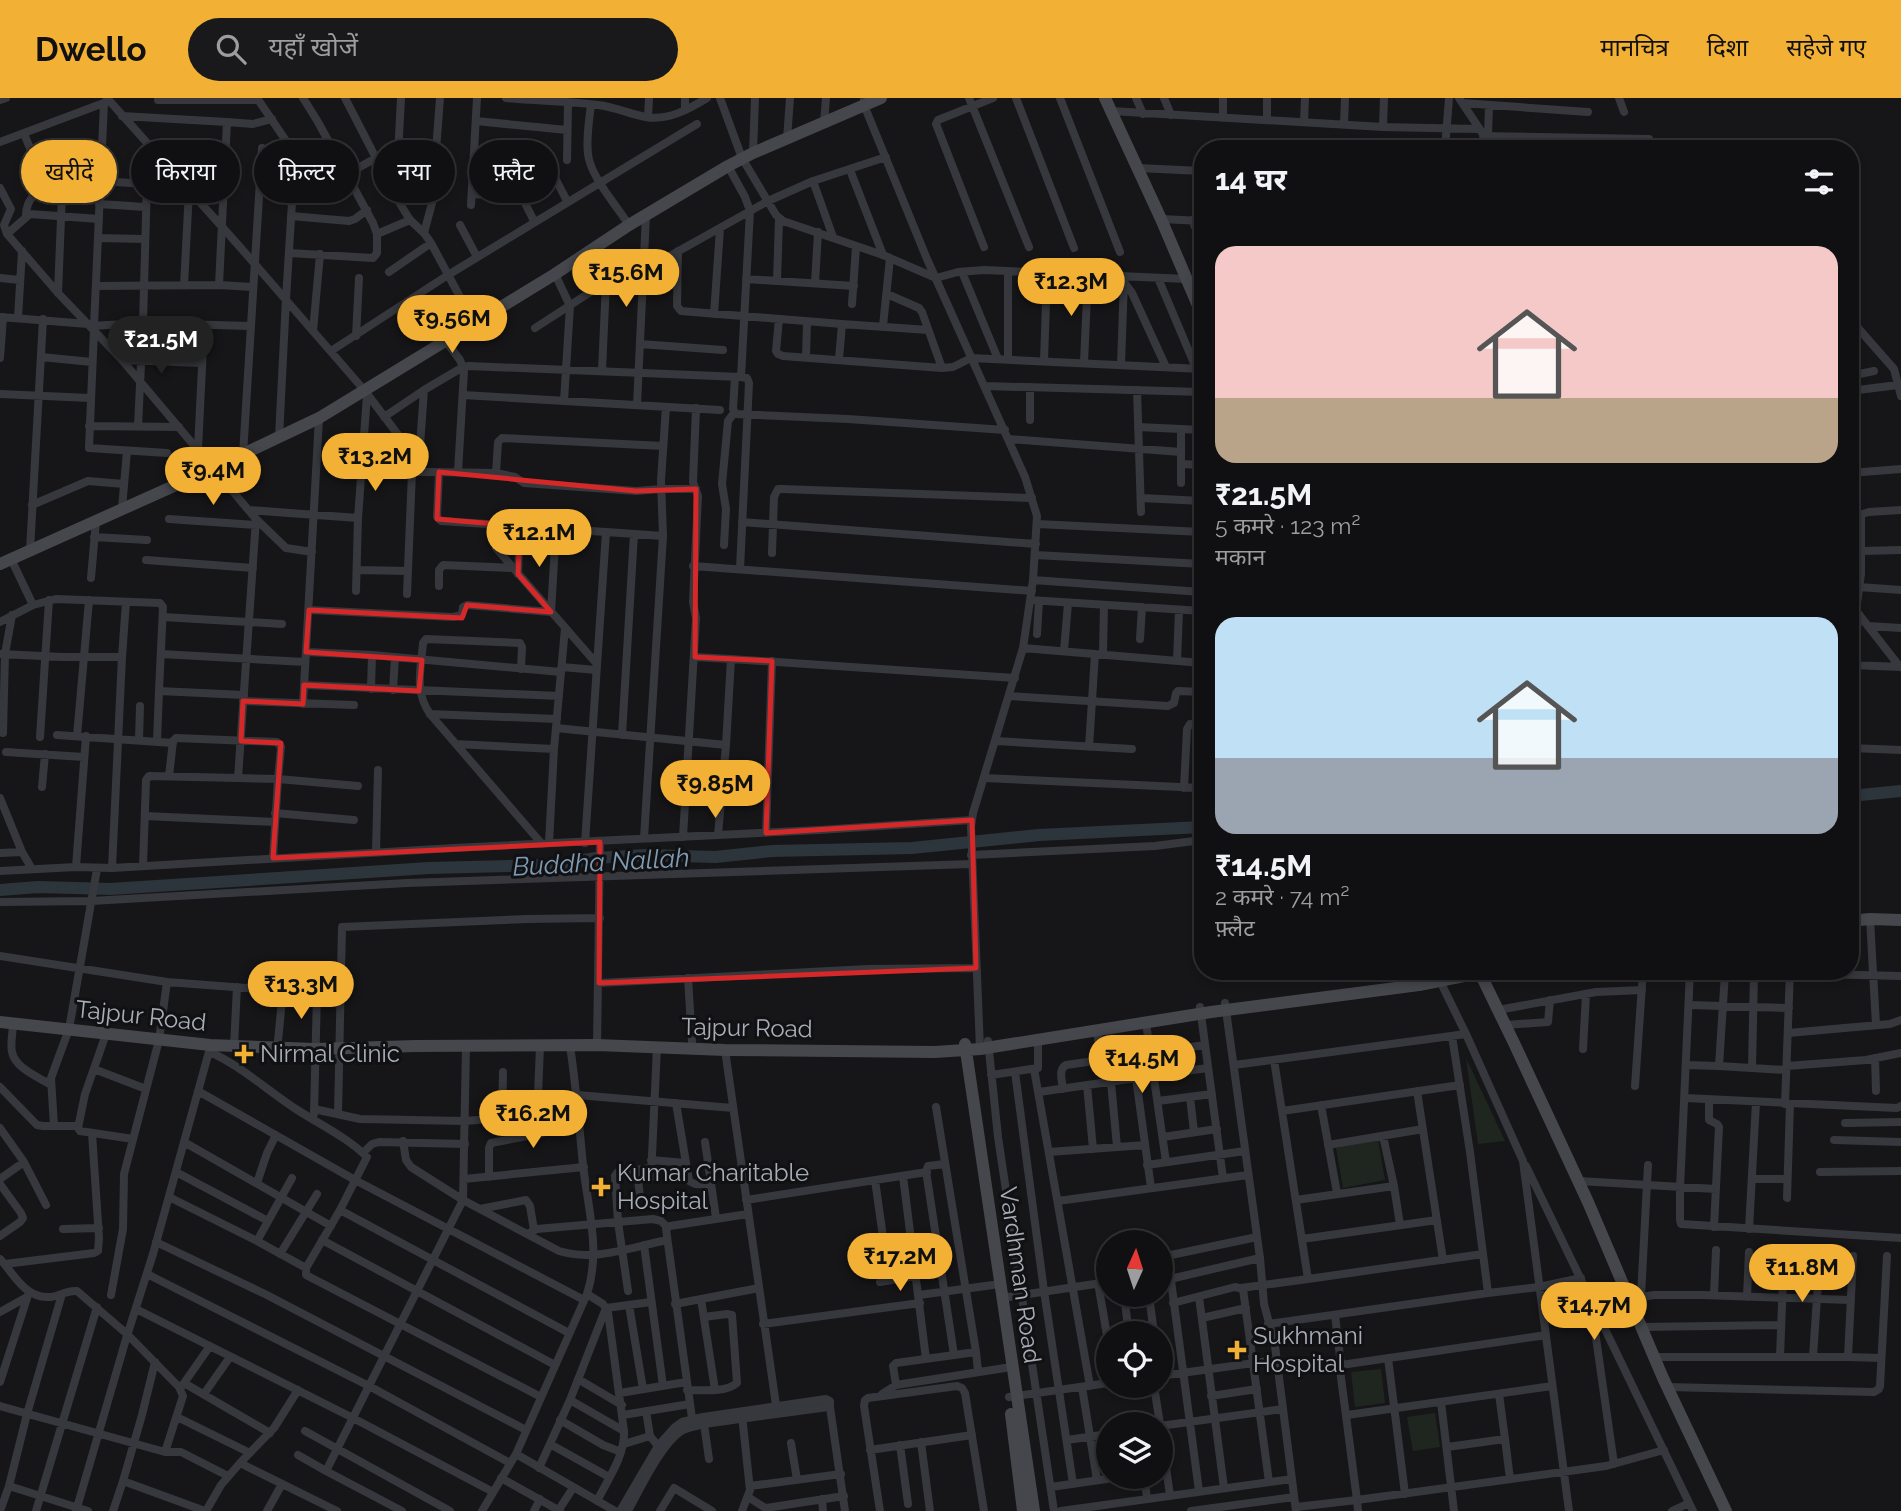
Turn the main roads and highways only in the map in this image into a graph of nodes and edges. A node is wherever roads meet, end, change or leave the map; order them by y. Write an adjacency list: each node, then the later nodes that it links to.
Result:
1 (881, 98): 3 (main road)
2 (1105, 98): 4 (main road)
3 (864, 102): 5 (main road)
4 (1194, 296)
5 (5, 562)
6 (1901, 913): 7 (main road)
7 (1859, 914)
8 (1901, 920): 9 (main road)
9 (1859, 921)
10 (1401, 980): 13 (main road, Tajpur Road)
11 (1445, 980): 13 (main road, Tajpur Road)
12 (1485, 980): 28 (main road)
13 (1225, 1007): 14 (main road, Tajpur Road)
14 (1200, 1010): 21 (main road, Tajpur Road); 21 (main road, Tajpur Road)
15 (0, 1015): 17 (main road, Tajpur Road)
16 (7, 1023): 17 (main road, Tajpur Road)
17 (69, 1026): 18 (main road, Tajpur Road); 18 (main road, Tajpur Road)
18 (160, 1036): 20 (main road, Tajpur Road); 20 (main road, Tajpur Road)
19 (598, 1042): 23 (main road, Tajpur Road); 23 (main road, Tajpur Road); 24 (main road, Tajpur Road); 24 (main road, Tajpur Road)
20 (234, 1043): 22 (main road, Tajpur Road); 22 (main road, Tajpur Road)
21 (984, 1045): 24 (main road, Tajpur Road)
22 (315, 1046): 23 (main road, Tajpur Road)
23 (340, 1046)
24 (962, 1047): 25 (main road, Vardhman Road); 25 (main road, Vardhman Road)
25 (1013, 1396): 26 (main road, Vardhman Road); 27 (main road, Vardhman Road)
26 (1023, 1511)
27 (1034, 1511)
28 (1726, 1511)

